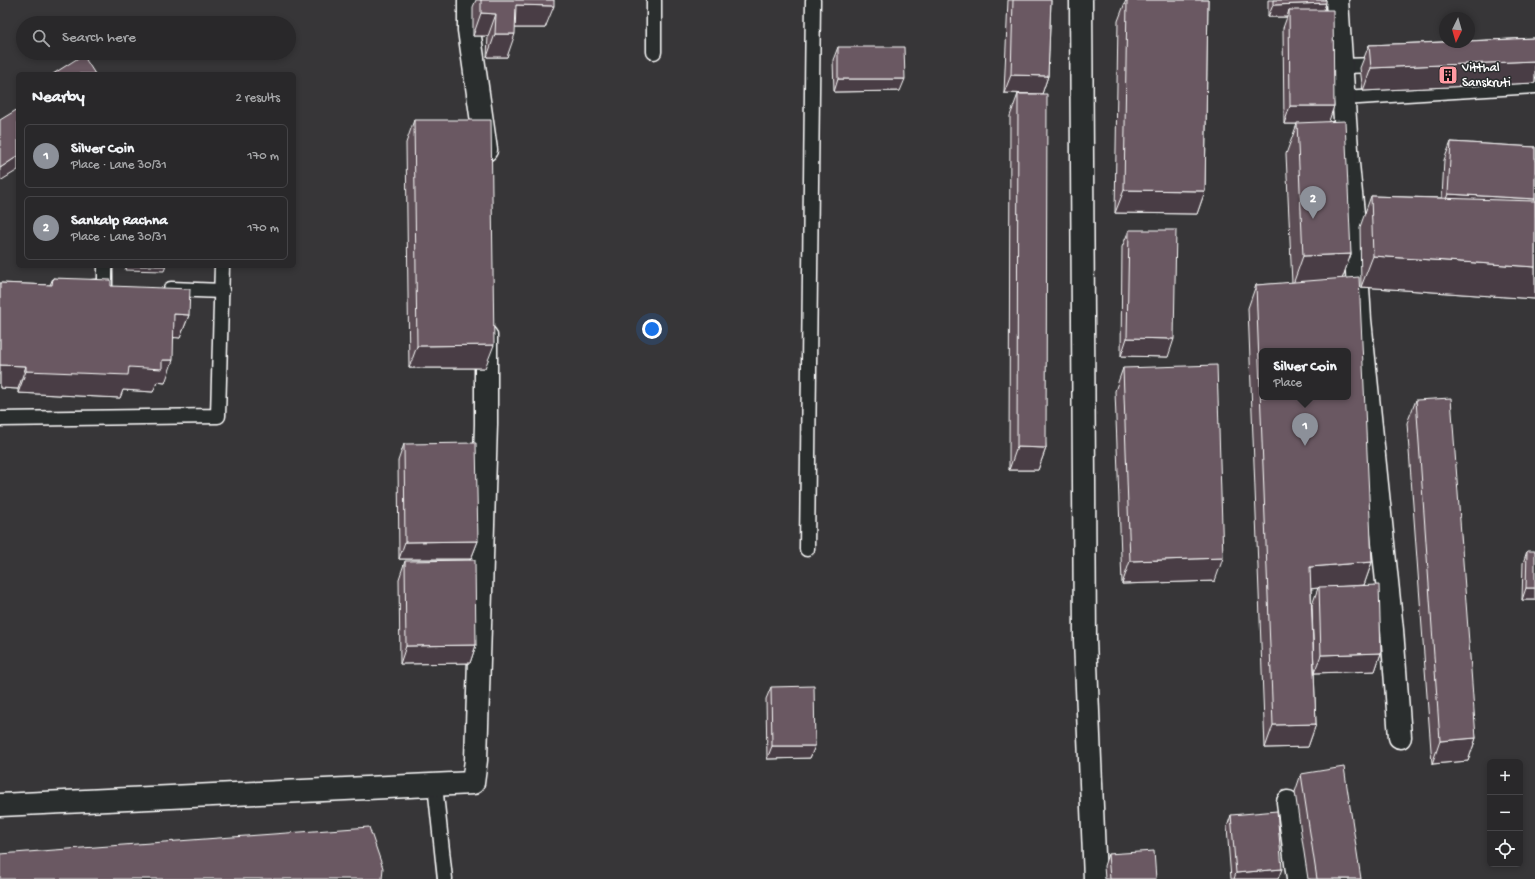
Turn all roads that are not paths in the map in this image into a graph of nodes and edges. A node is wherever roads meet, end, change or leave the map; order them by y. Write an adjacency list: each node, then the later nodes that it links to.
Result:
1 (469, 0): 11 (street)
2 (654, 0): 6 (lane)
3 (813, 0): 21 (lane)
4 (1081, 0): 27 (street)
5 (1337, 0): 8 (street)
6 (654, 52)
7 (1396, 64): 8 (lane)
8 (1341, 66): 10 (street)
9 (1535, 86): 10 (lane)
10 (1343, 98): 22 (street)
11 (487, 167)
12 (105, 268): 15 (lane)
13 (222, 268): 18 (lane)
14 (82, 287): 15 (lane)
15 (105, 287): 16 (lane)
16 (121, 287)
17 (160, 289): 18 (lane)
18 (222, 291): 20 (lane)
19 (486, 315): 23 (street)
20 (0, 419)
21 (807, 549)
22 (1400, 737)
23 (435, 785): 25 (street); 26 (lane)
24 (1288, 802): 28 (street)
25 (0, 805)
26 (445, 879)
27 (1095, 879)
28 (1298, 879)

